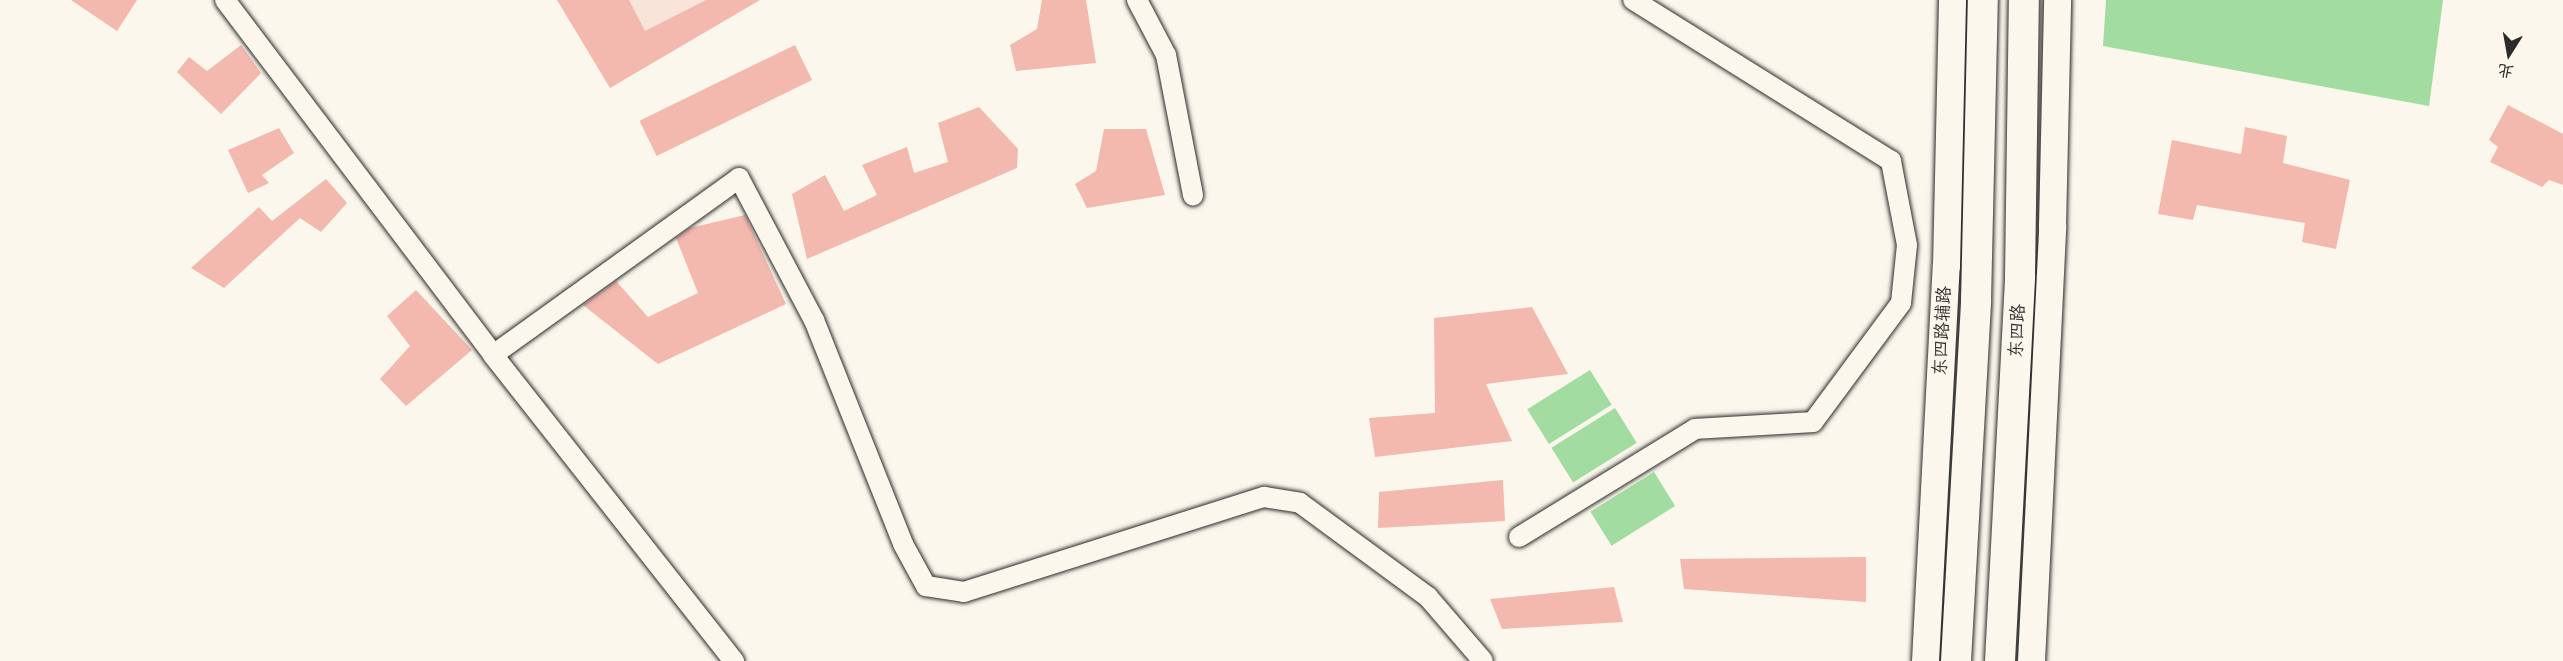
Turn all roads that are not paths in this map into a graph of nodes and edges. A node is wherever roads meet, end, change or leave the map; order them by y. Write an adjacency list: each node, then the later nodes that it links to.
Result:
1 (225, 0): 9 (street)
2 (1137, 0): 8 (street)
3 (1633, 0): 10 (street)
4 (1952, 0): 13 (main road, 东四路辅路)
5 (1983, 0): 14 (main road)
6 (2024, 0): 15 (main road, 东四路)
7 (2056, 0): 16 (main road)
8 (1193, 195)
9 (493, 355): 11 (street); 12 (street)
10 (1519, 537)
11 (734, 661)
12 (1483, 661)
13 (1925, 661)
14 (1956, 661)
15 (2000, 661)
16 (2031, 661)

